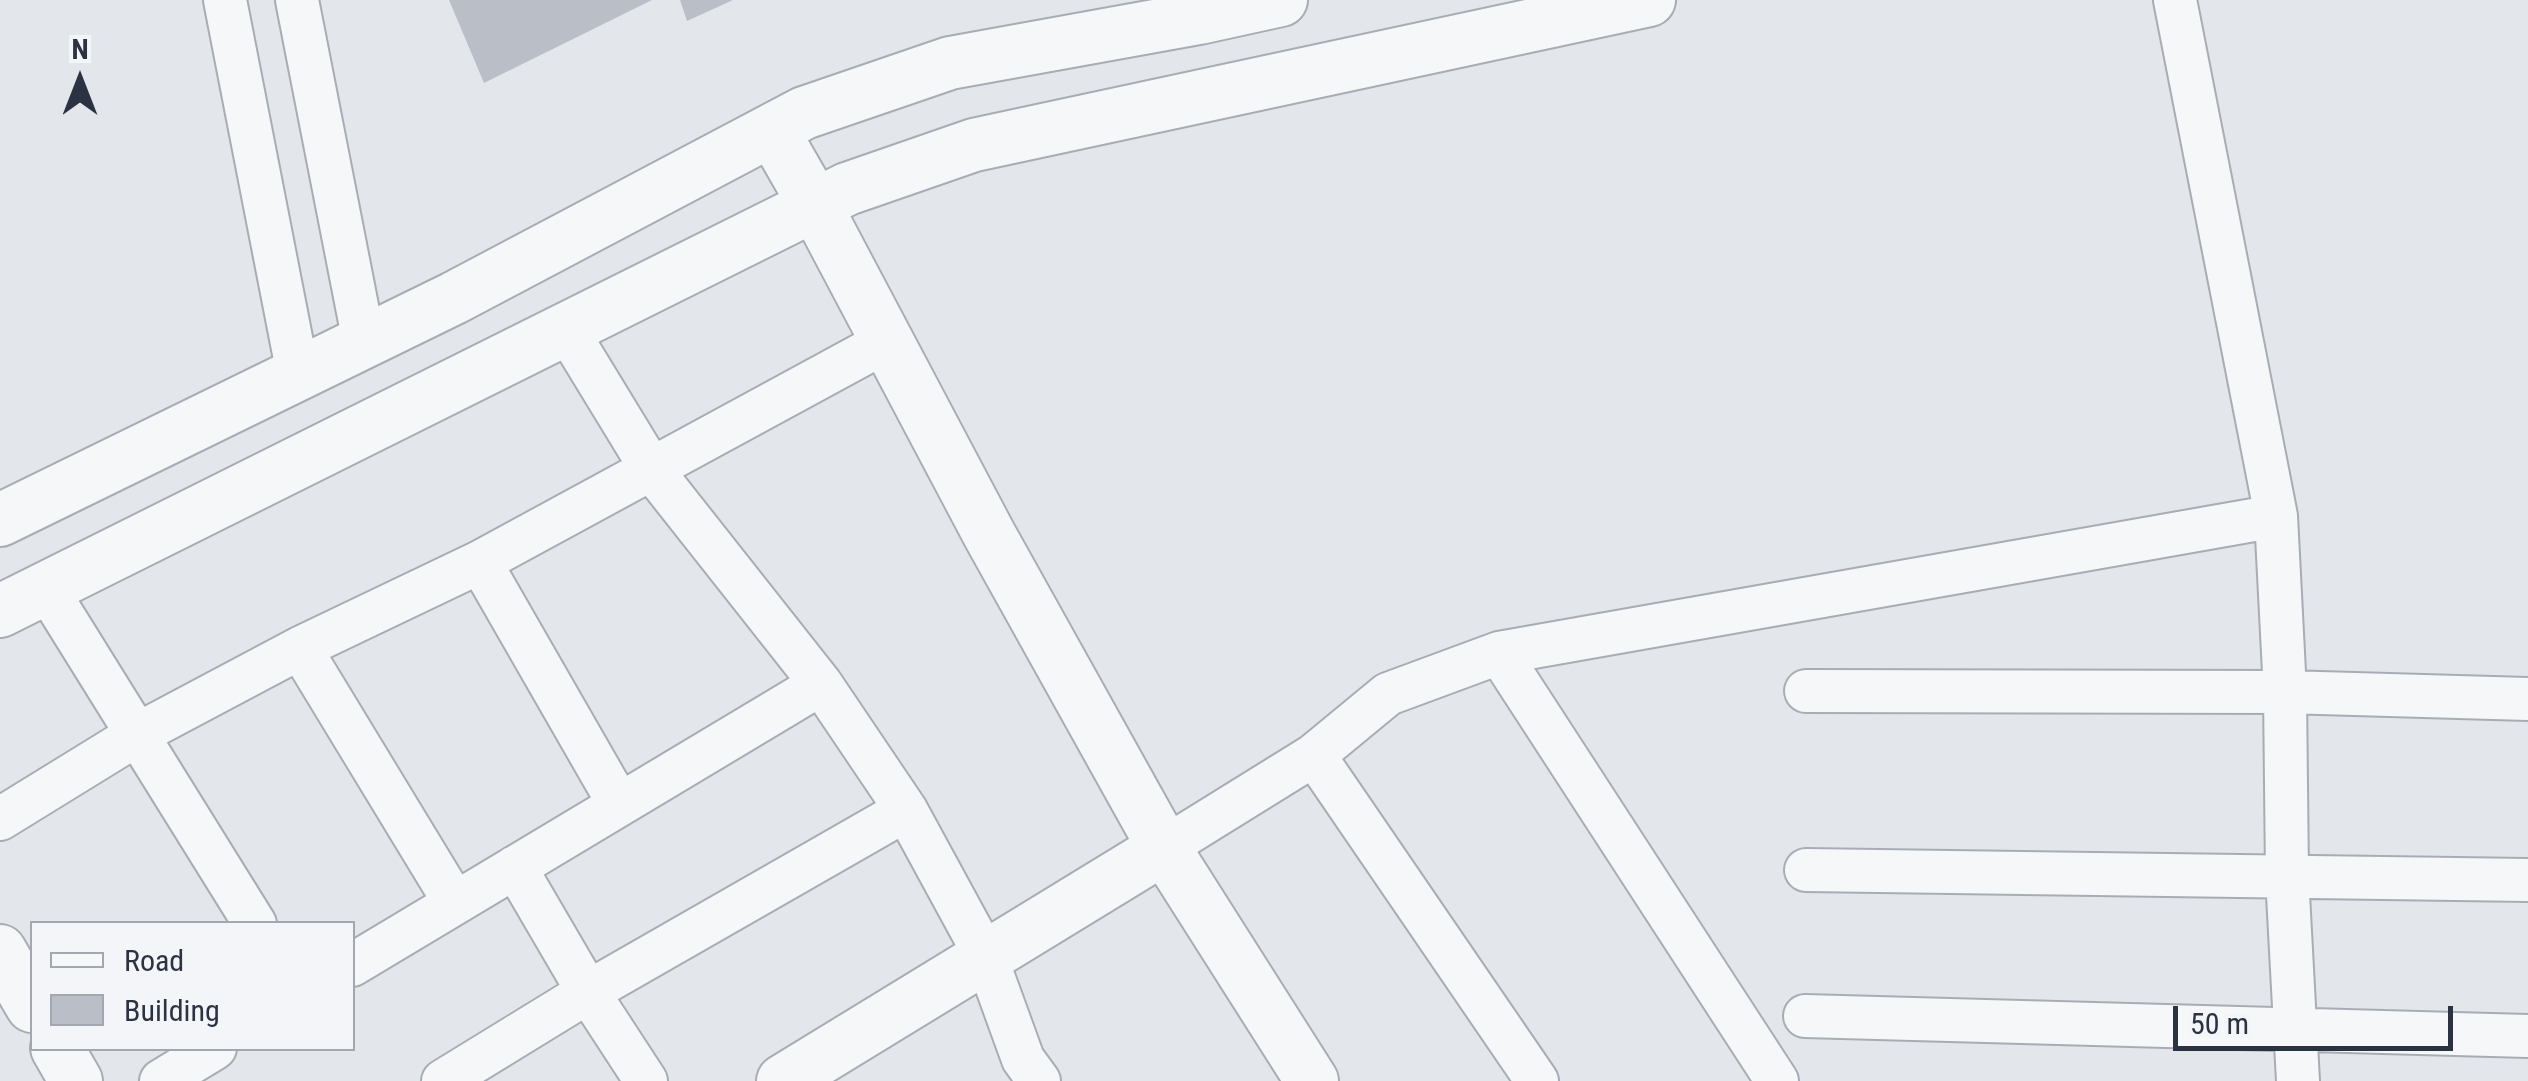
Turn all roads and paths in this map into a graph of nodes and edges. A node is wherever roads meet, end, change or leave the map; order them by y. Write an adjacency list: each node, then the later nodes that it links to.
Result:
1 (225, 0): 12 (street)
2 (297, 0): 10 (street)
3 (1281, 0): 6 (street)
4 (1649, 0): 8 (street)
5 (2175, 0): 14 (street)
6 (1198, 9): 7 (street)
7 (772, 130): 8 (street); 10 (street)
8 (816, 205): 9 (street); 11 (street)
9 (566, 329): 13 (street); 17 (street)
10 (364, 342): 12 (street)
11 (888, 342): 13 (street); 30 (street)
12 (298, 374): 15 (street)
13 (652, 470): 16 (street); 21 (street)
14 (2276, 516): 20 (street); 23 (street)
15 (0, 520)
16 (480, 562): 19 (street); 27 (street)
17 (46, 588): 18 (street); 25 (street)
18 (0, 611)
19 (300, 648): 25 (street); 35 (street)
20 (1499, 654): 26 (street); 55 (street)
21 (820, 684): 27 (street); 28 (street)
22 (1806, 692): 23 (street)
23 (2285, 692): 24 (street); 33 (street)
24 (2528, 700)
25 (138, 734): 29 (street); 36 (street)
26 (1314, 756): 30 (street); 54 (street)
27 (619, 804): 31 (street)
28 (906, 810): 38 (street); 40 (street)
29 (0, 818)
30 (1164, 848): 38 (street); 53 (street)
31 (516, 867): 35 (street); 40 (street)
32 (1806, 870): 33 (street)
33 (2287, 876): 34 (street); 43 (street)
34 (2528, 880)
35 (455, 903): 39 (street)
36 (252, 921)
37 (0, 951): 41 (street)
38 (986, 958): 47 (street); 52 (street)
39 (355, 963)
40 (588, 992): 50 (street); 51 (street)
41 (30, 1003)
42 (1804, 1016): 43 (street)
43 (2295, 1030): 44 (street); 56 (street)
44 (2528, 1036)
45 (59, 1051): 48 (street)
46 (210, 1051): 49 (street)
47 (1018, 1074)
48 (76, 1081)
49 (161, 1081)
50 (443, 1081)
51 (646, 1081)
52 (783, 1081)
53 (1312, 1081)
54 (1537, 1081)
55 (1777, 1081)
56 (2298, 1081)

